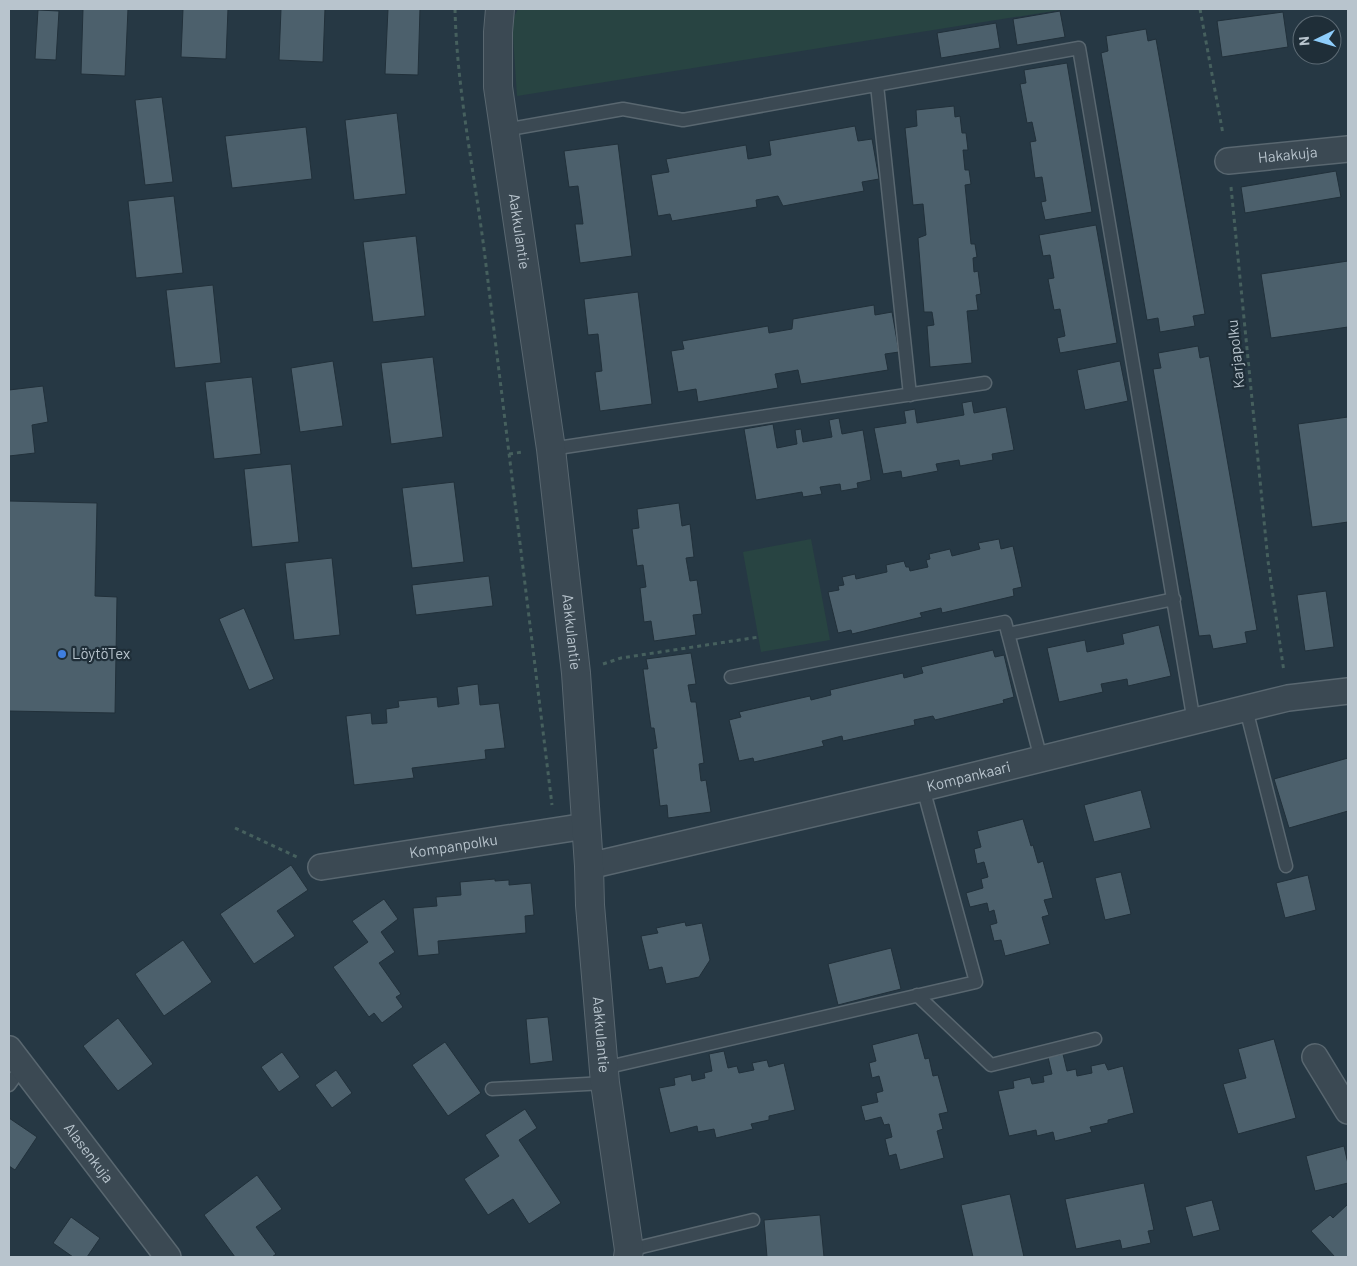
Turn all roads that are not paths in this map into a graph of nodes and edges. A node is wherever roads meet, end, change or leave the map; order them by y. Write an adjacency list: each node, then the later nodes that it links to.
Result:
1 (500, 9): 3 (street, Aakkulantie)
2 (877, 85): 3 (lane); 7 (lane); 9 (lane)
3 (504, 130): 8 (street, Aakkulantie)
4 (1348, 149): 5 (street, Hakakuja)
5 (1228, 161)
6 (985, 383): 7 (lane)
7 (910, 395): 8 (lane)
8 (551, 449): 17 (street, Aakkulantie)
9 (1174, 599): 10 (lane); 14 (lane)
10 (1008, 634): 11 (lane); 15 (lane)
11 (731, 677)
12 (1348, 691): 13 (street, Kompankaari)
13 (1246, 709): 14 (street, Kompankaari); 19 (lane)
14 (1194, 722): 15 (street, Kompankaari)
15 (1041, 759): 16 (street, Kompankaari)
16 (923, 788): 18 (street, Kompankaari); 21 (lane)
17 (586, 826): 18 (street, Aakkulantie); 20 (street, Kompanpolku)
18 (589, 866): 25 (street, Aakkulantie)
19 (1286, 866)
20 (320, 867)
21 (917, 995): 22 (lane); 25 (lane)
22 (1096, 1039)
23 (1315, 1057): 27 (street)
24 (13, 1067): 30 (street, Alasenkuja)
25 (605, 1076): 26 (lane); 29 (street, Aakkulantie)
26 (492, 1089)
27 (1348, 1111)
28 (753, 1220): 29 (lane)
29 (629, 1254)
30 (168, 1257)

